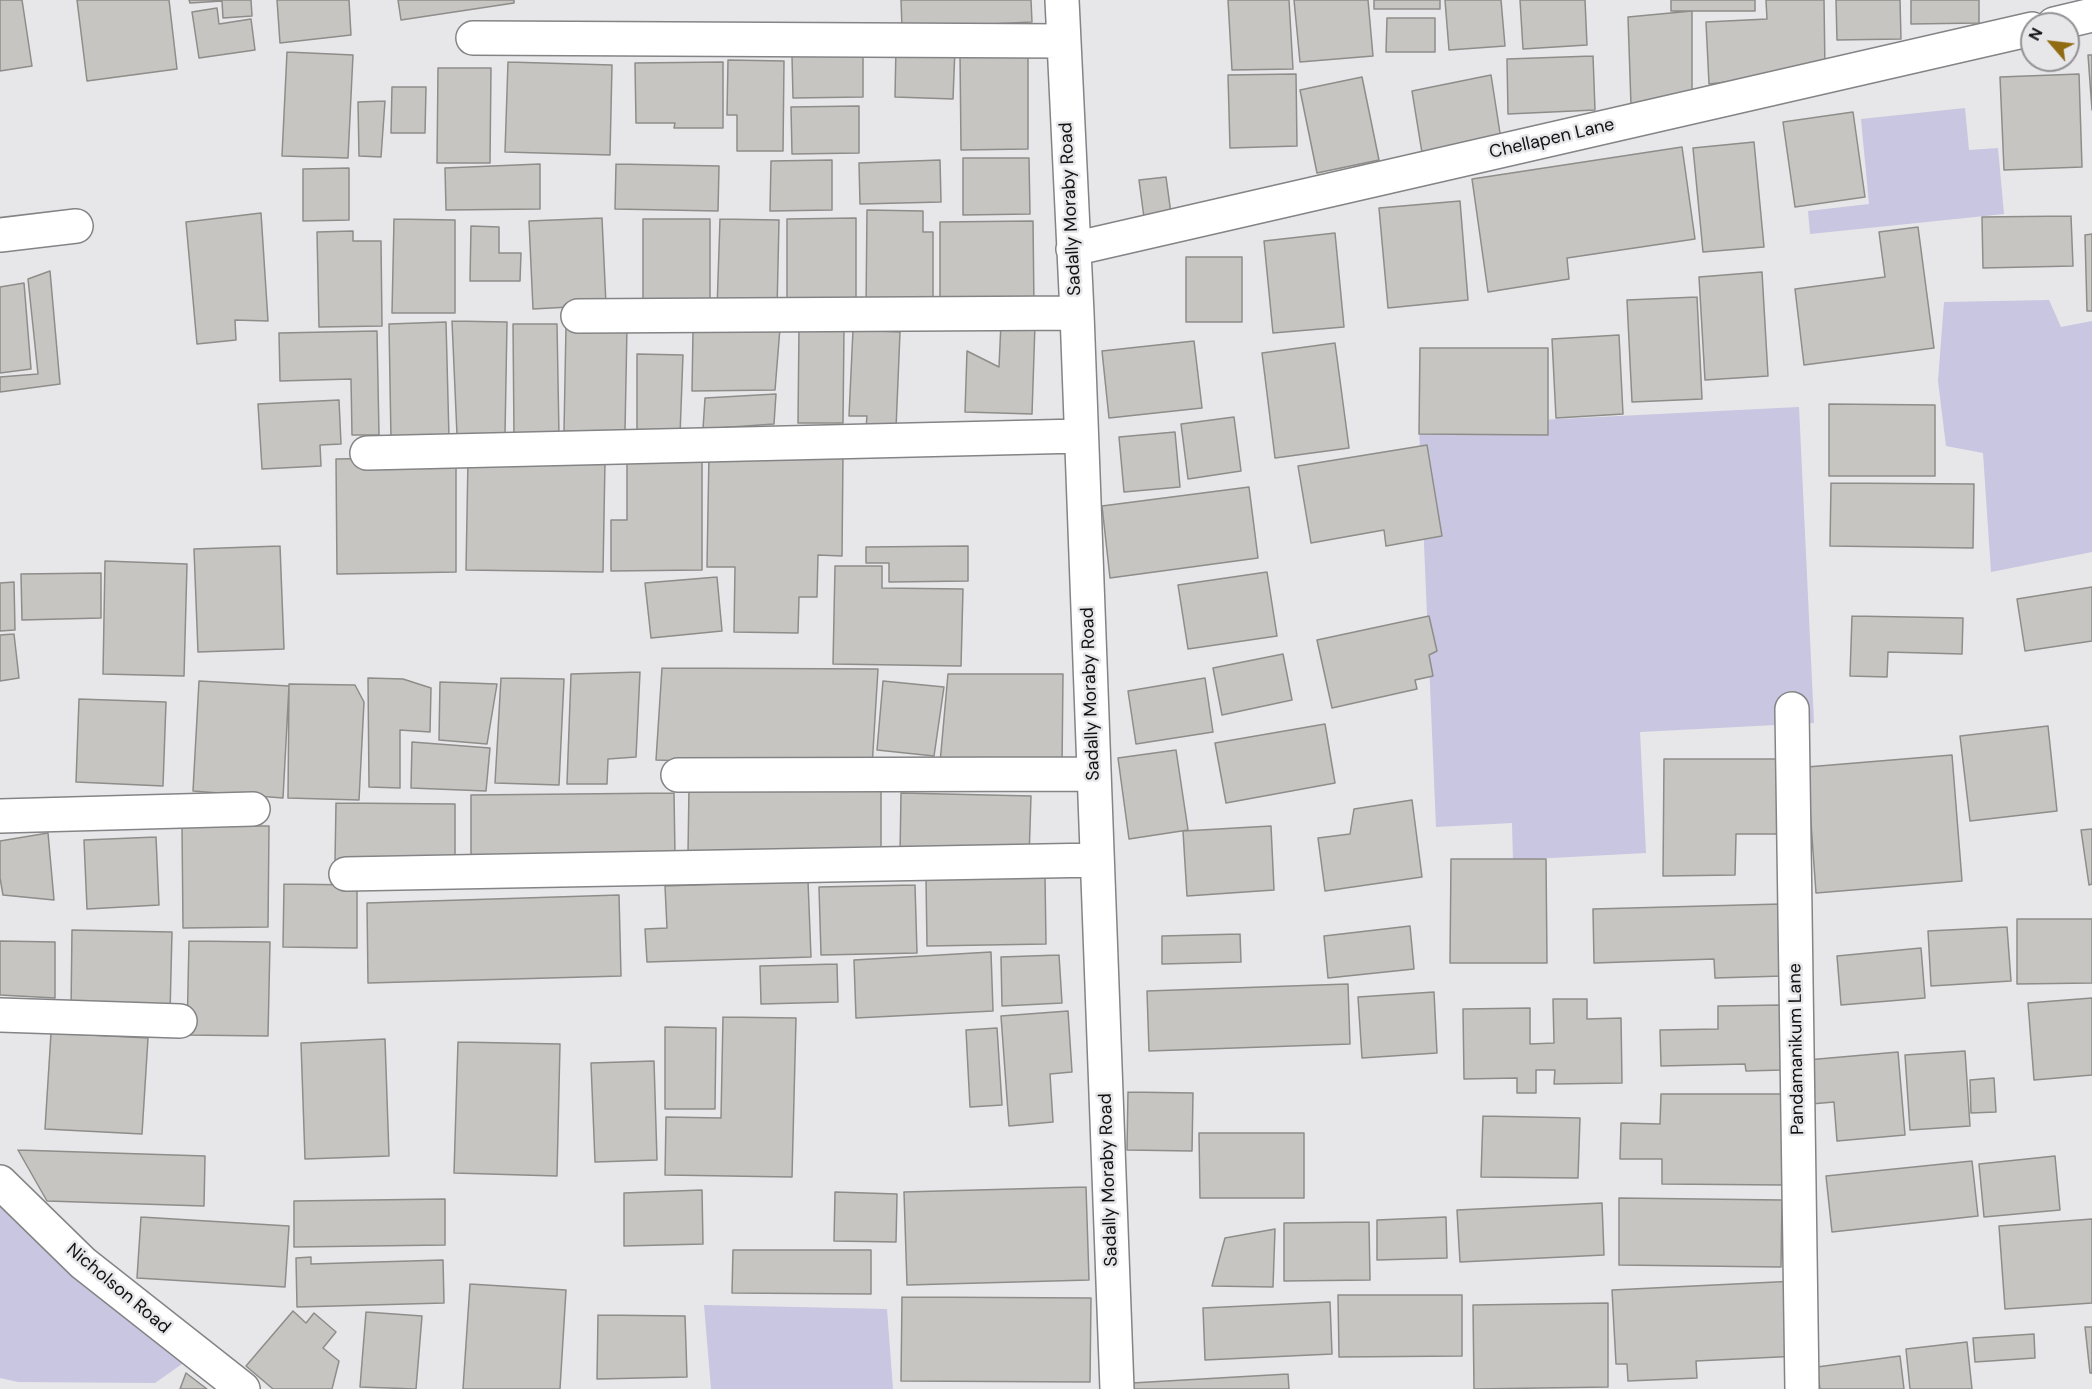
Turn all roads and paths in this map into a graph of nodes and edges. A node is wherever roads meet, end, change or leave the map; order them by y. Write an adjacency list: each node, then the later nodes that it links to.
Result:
1 (1062, 0): 4 (street, Sadally Moraby Road)
2 (2020, 32): 7 (street, Chellapen Lane)
3 (472, 38): 4 (street)
4 (1062, 41): 7 (street, Sadally Moraby Road)
5 (76, 226): 6 (street)
6 (0, 235)
7 (1073, 249): 8 (street, Sadally Moraby Road)
8 (1077, 313): 9 (street); 10 (street, Sadally Moraby Road)
9 (578, 316)
10 (1080, 436): 11 (street); 13 (street, Sadally Moraby Road)
11 (367, 453)
12 (1792, 709): 24 (street, Pandamanikum Lane)
13 (1094, 774): 14 (street); 17 (street, Sadally Moraby Road)
14 (678, 775)
15 (253, 810): 16 (street)
16 (0, 816)
17 (1097, 860): 18 (street); 23 (street, Sadally Moraby Road)
18 (346, 874)
19 (0, 1015): 20 (street)
20 (180, 1020)
21 (0, 1182): 22 (street, Nicholson Road)
22 (243, 1389)
23 (1118, 1389)
24 (1802, 1389)

